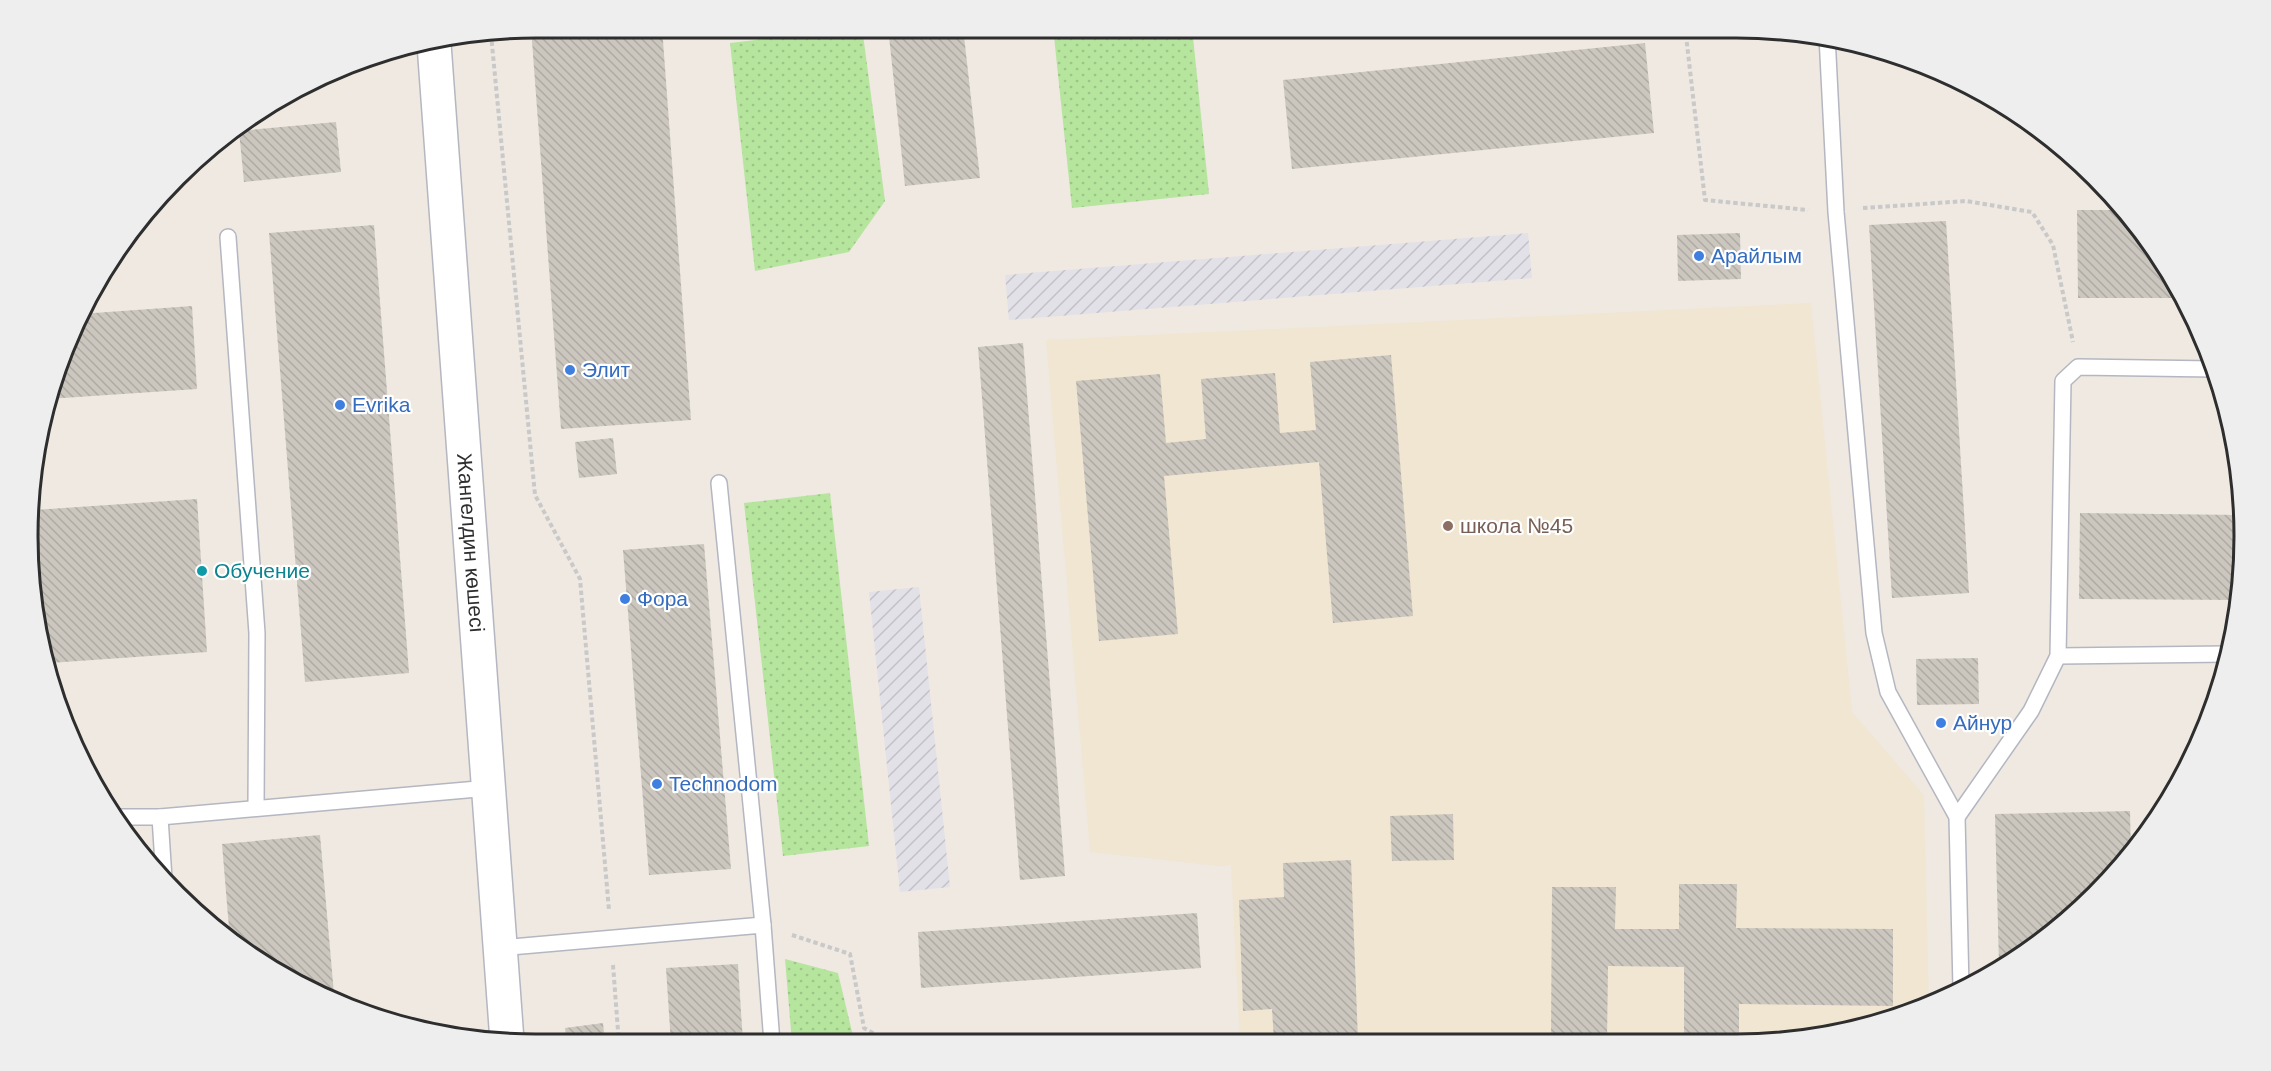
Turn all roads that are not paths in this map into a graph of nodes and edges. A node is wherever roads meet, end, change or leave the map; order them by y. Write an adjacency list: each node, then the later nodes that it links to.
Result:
1 (1828, 46): 10 (lane)
2 (434, 48): 8 (main road, Жангелдин көшесі)
3 (228, 237): 9 (lane)
4 (2205, 369): 7 (lane)
5 (719, 483): 14 (lane)
6 (2219, 654): 7 (lane)
7 (2058, 656): 10 (lane)
8 (489, 788): 9 (lane); 15 (main road, Жангелдин көшесі)
9 (256, 808): 12 (lane)
10 (1957, 816): 16 (lane)
11 (125, 817): 12 (lane)
12 (160, 817): 13 (lane)
13 (163, 866)
14 (763, 925): 15 (lane); 18 (lane)
15 (500, 948): 17 (main road, Жангелдин көшесі)
16 (1961, 979)
17 (506, 1032)
18 (771, 1034)

